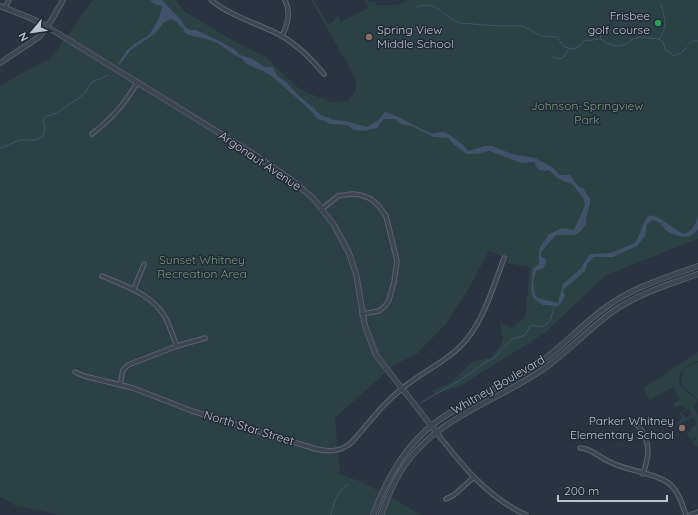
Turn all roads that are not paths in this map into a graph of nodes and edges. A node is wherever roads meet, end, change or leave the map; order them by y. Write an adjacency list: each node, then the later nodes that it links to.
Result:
1 (9, 0): 5 (street)
2 (63, 0): 6 (street)
3 (211, 0): 7 (street)
4 (285, 0): 7 (street)
5 (2, 7): 6 (street, Argonaut Avenue)
6 (47, 27): 8 (street); 10 (street, Argonaut Avenue)
7 (282, 36): 9 (street)
8 (0, 63)
9 (324, 74)
10 (137, 83): 11 (street); 12 (street, Argonaut Avenue)
11 (92, 134)
12 (322, 209): 19 (street, Argonaut Avenue); 19 (street)
13 (504, 258): 24 (street, North Star Street)
14 (144, 264): 18 (street)
15 (698, 266): 26 (street, Whitney Boulevard)
16 (698, 274): 27 (street, Whitney Boulevard)
17 (102, 276): 18 (street)
18 (134, 289): 21 (street)
19 (362, 314): 24 (street, Argonaut Avenue)
20 (205, 338): 21 (street)
21 (177, 346): 23 (street)
22 (75, 372): 23 (street, North Star Street)
23 (120, 385): 24 (street, North Star Street)
24 (402, 389): 26 (street, Argonaut Avenue)
25 (632, 420): 29 (street)
26 (432, 426): 27 (street, Argonaut Avenue); 33 (street, Whitney Boulevard)
27 (436, 432): 30 (street); 34 (street, Whitney Boulevard)
28 (580, 448): 29 (street)
29 (643, 474): 36 (street)
30 (474, 477): 31 (street); 35 (street)
31 (446, 499)
32 (698, 512): 37 (street)
33 (373, 515)
34 (381, 515)
35 (526, 515)
36 (686, 515)
37 (690, 515)

